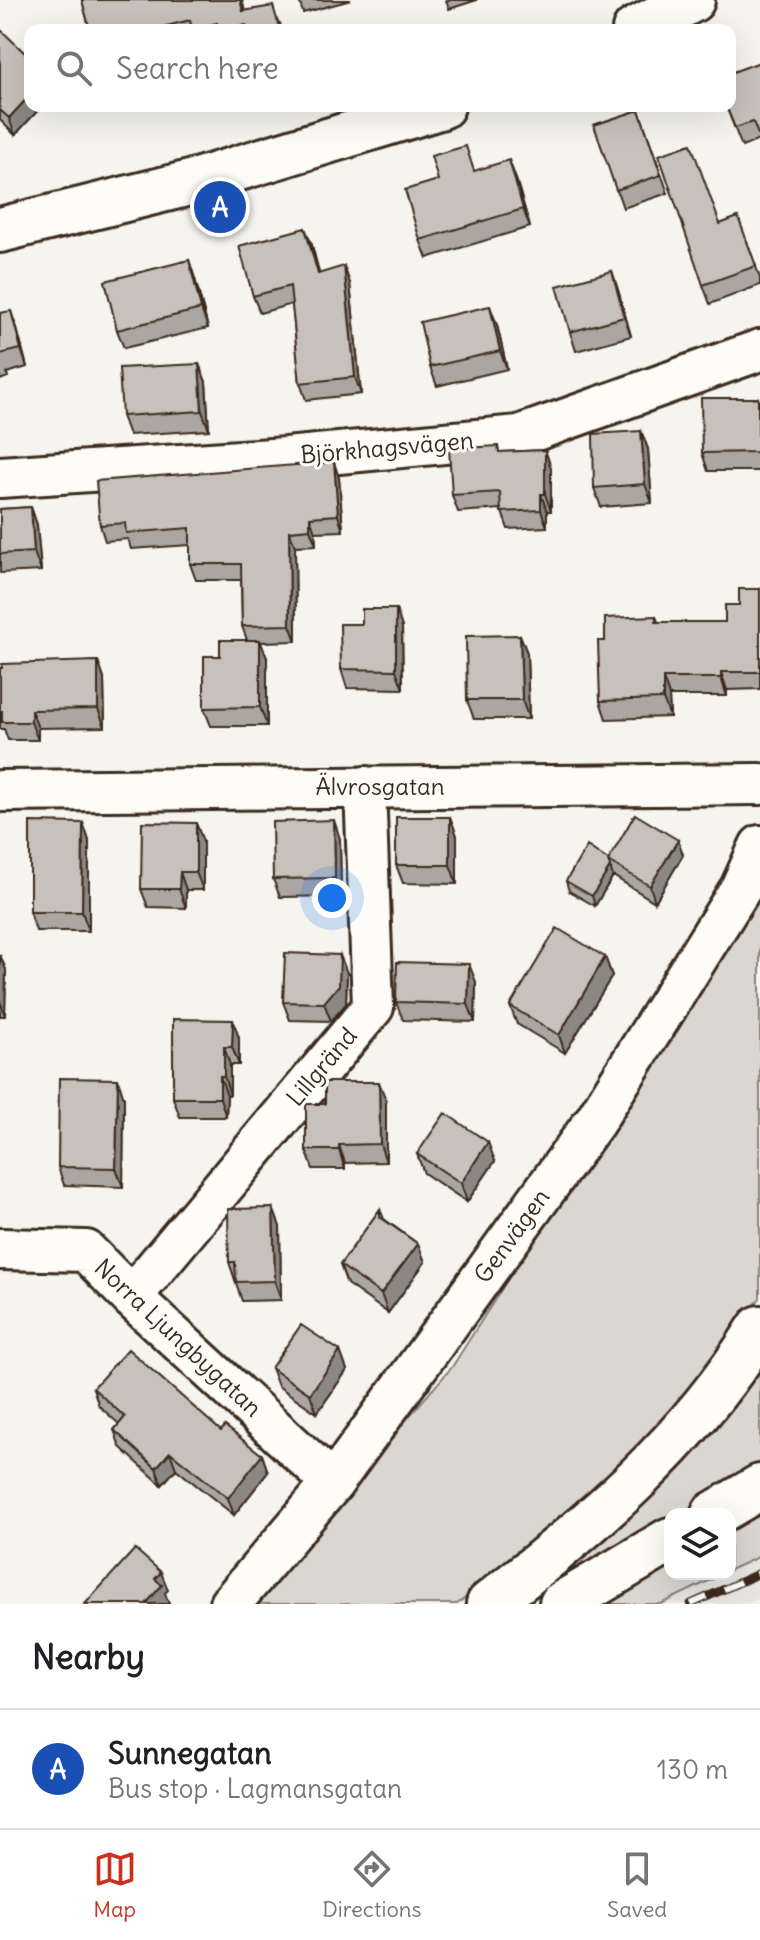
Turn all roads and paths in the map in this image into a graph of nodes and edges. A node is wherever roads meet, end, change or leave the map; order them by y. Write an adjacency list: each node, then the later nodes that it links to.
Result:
1 (692, 0): 2 (street)
2 (646, 24)
3 (422, 112): 4 (street)
4 (0, 230)
5 (760, 350): 6 (street, Björkhagsvägen)
6 (0, 477)
7 (760, 784): 8 (street, Älvrosgatan)
8 (365, 787): 9 (street, Älvrosgatan); 12 (street, Lillgränd)
9 (0, 791)
10 (760, 846): 14 (street, Genvägen)
11 (0, 1249): 12 (street, Norra Ljungbygatan)
12 (131, 1297): 14 (street, Norra Ljungbygatan)
13 (760, 1328): 19 (street)
14 (333, 1483): 18 (street, Genvägen)
15 (760, 1487): 16 (street)
16 (724, 1508)
17 (664, 1544): 20 (street)
18 (230, 1604)
19 (489, 1604)
20 (562, 1604)

